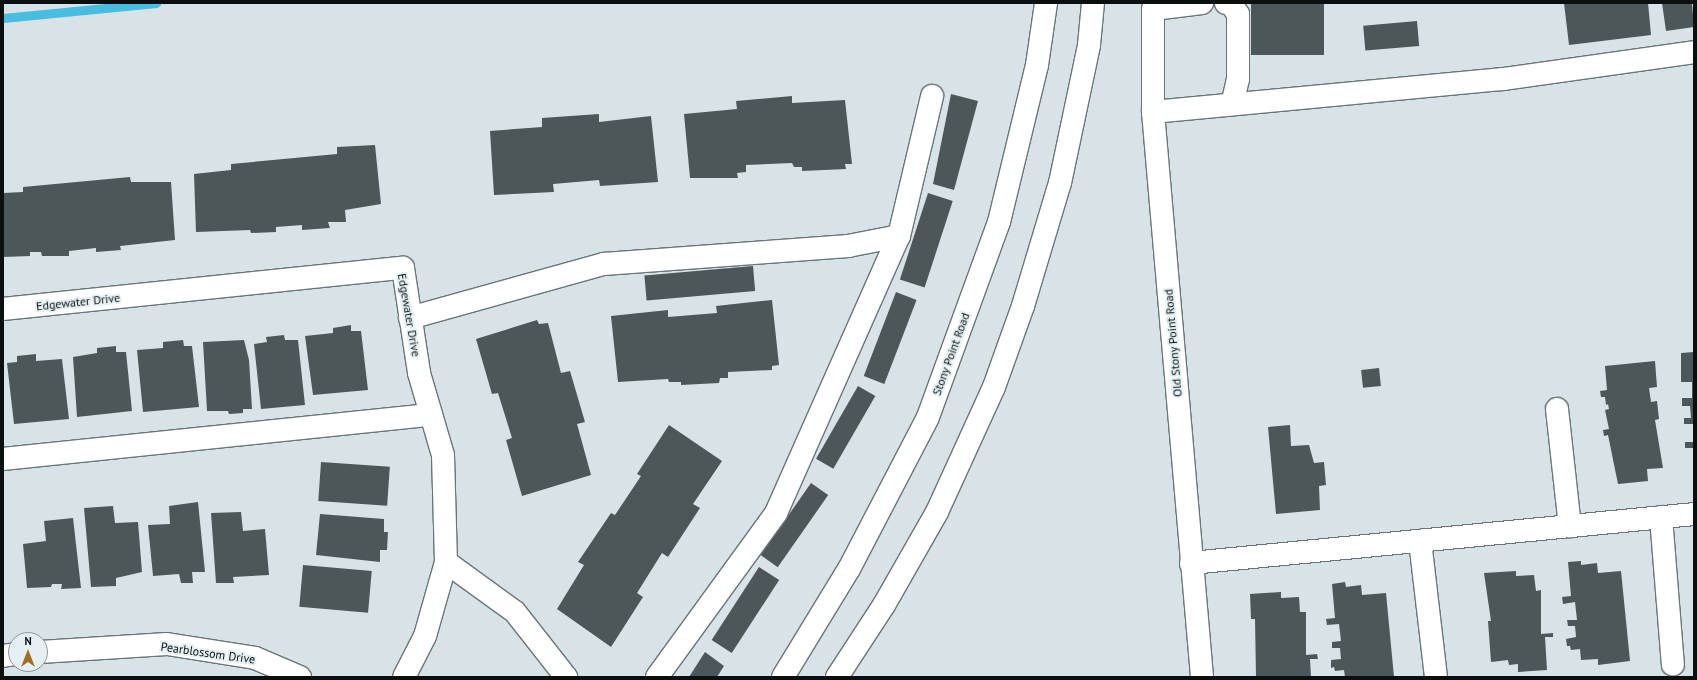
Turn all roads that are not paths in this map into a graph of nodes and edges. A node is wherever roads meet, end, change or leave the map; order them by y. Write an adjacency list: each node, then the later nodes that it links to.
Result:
1 (1046, 3): 27 (street, Stony Point Road)
2 (1094, 3): 28 (street)
3 (1202, 3): 8 (street, Old Stony Point Road)
4 (1226, 3): 7 (street)
5 (1694, 52): 7 (street)
6 (932, 96): 9 (street)
7 (1232, 104): 8 (street)
8 (1153, 112): 20 (street, Old Stony Point Road)
9 (899, 236): 11 (street); 26 (street)
10 (3, 310): 11 (street, Edgewater Drive)
11 (410, 318): 13 (street, Edgewater Drive)
12 (1557, 409): 17 (street)
13 (431, 415): 14 (street); 19 (street, Edgewater Drive)
14 (3, 459)
15 (1694, 514): 16 (street)
16 (1660, 517): 17 (street); 22 (street)
17 (1570, 526): 18 (street)
18 (1420, 541): 20 (street); 30 (street)
19 (446, 562): 24 (street, Edgewater Drive); 25 (street)
20 (1191, 563): 29 (street, Old Stony Point Road)
21 (48, 651): 23 (street, Pearblossom Drive)
22 (1673, 665)
23 (300, 677)
24 (404, 677)
25 (566, 677)
26 (657, 677)
27 (784, 677)
28 (838, 677)
29 (1202, 677)
30 (1436, 677)

